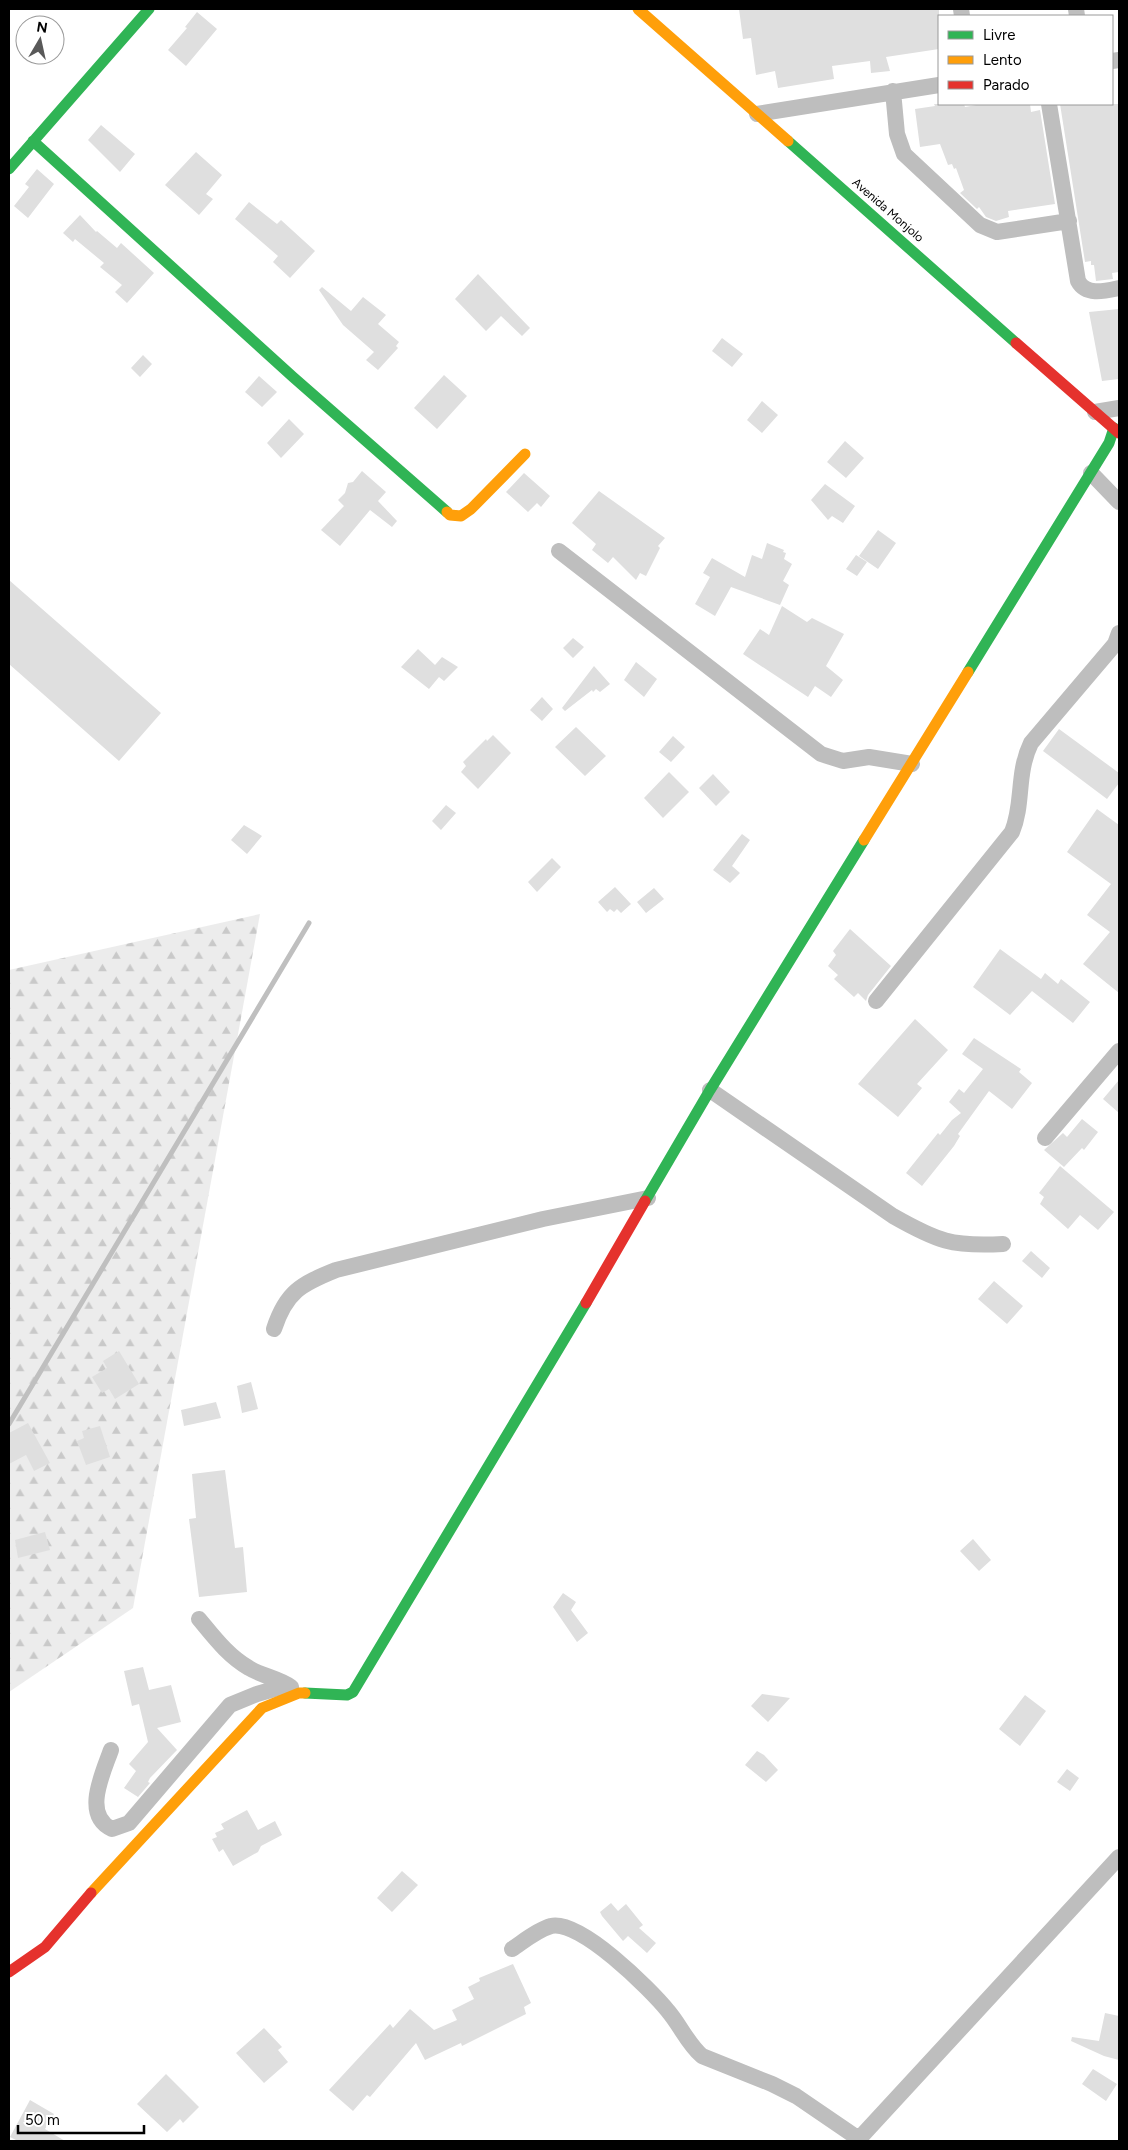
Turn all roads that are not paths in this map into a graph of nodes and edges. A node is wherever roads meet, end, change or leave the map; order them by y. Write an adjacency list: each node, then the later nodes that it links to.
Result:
1 (149, 9): 7 (street)
2 (638, 9): 6 (street, Avenida Monjolo)
3 (938, 85): 4 (street)
4 (893, 91): 6 (street); 9 (street)
5 (1049, 105): 9 (street)
6 (757, 114): 12 (street, Avenida Monjolo)
7 (33, 141): 8 (street); 14 (street)
8 (9, 169)
9 (1068, 221): 10 (street)
10 (1119, 288)
11 (1119, 408): 12 (street)
12 (1095, 412): 13 (street, Avenida Monjolo)
13 (1117, 430): 15 (street)
14 (525, 454)
15 (1090, 473): 16 (street); 19 (street)
16 (1119, 502)
17 (559, 552): 19 (street)
18 (1119, 633): 20 (street)
19 (912, 764): 22 (street)
20 (876, 1001)
21 (1119, 1051): 23 (street)
22 (710, 1090): 24 (street); 25 (street)
23 (1045, 1138)
24 (648, 1198): 26 (street); 28 (street)
25 (1002, 1244)
26 (274, 1328)
27 (199, 1619): 28 (street)
28 (294, 1689): 29 (street); 32 (street)
29 (111, 1750)
30 (1119, 1857): 33 (street)
31 (512, 1949): 33 (street)
32 (9, 1972)
33 (858, 2140)

